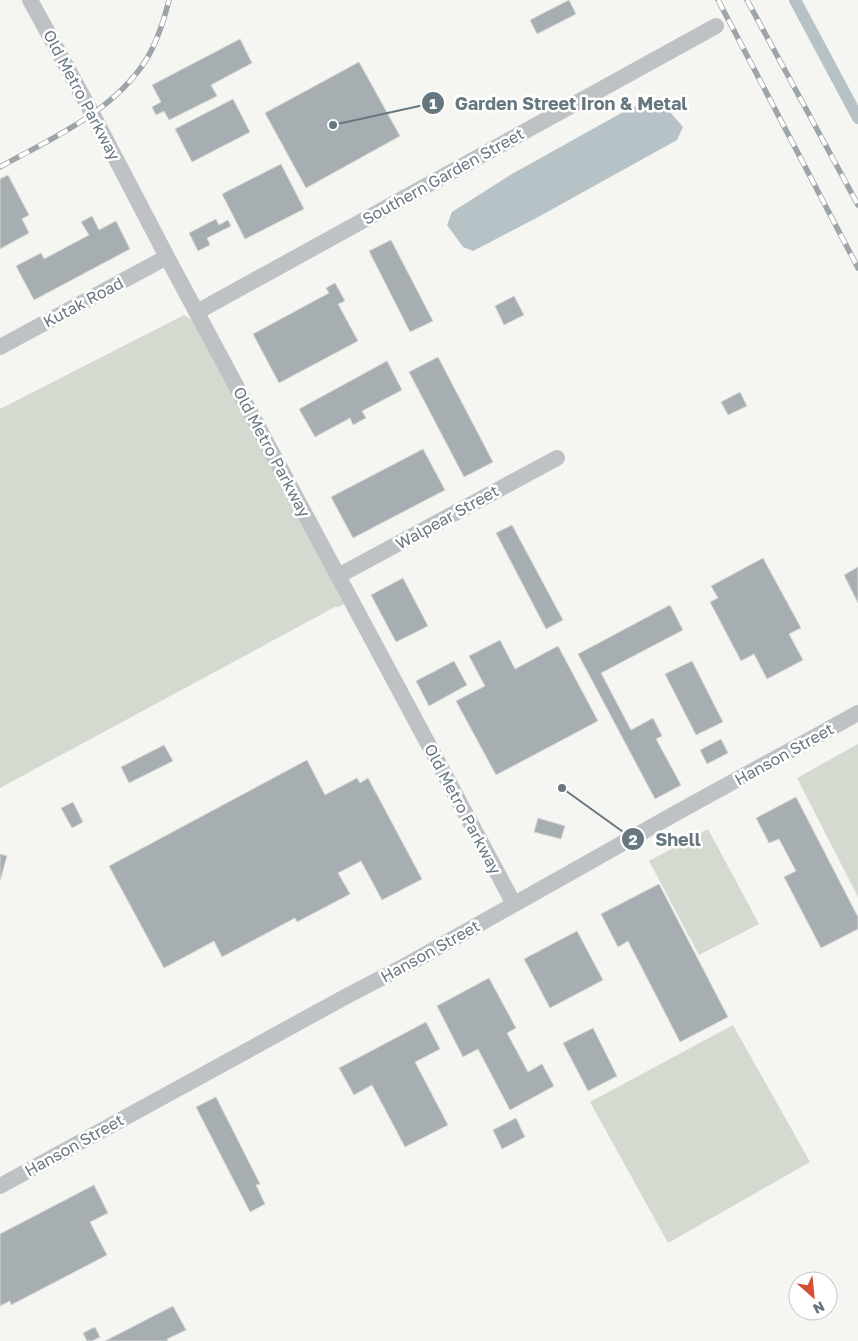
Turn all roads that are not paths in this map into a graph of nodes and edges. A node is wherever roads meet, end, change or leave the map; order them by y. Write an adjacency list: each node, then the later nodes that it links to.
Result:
1 (30, 0): 3 (street, Old Metro Parkway)
2 (716, 26): 4 (street, Southern Garden Street)
3 (167, 257): 4 (street, Old Metro Parkway); 5 (street, Kutak Road)
4 (197, 312): 7 (street, Old Metro Parkway)
5 (0, 347)
6 (557, 458): 7 (street, Walpear Street)
7 (338, 576): 9 (street, Old Metro Parkway)
8 (858, 713): 9 (street, Hanson Street)
9 (514, 904): 10 (street, Hanson Street)
10 (0, 1186)

